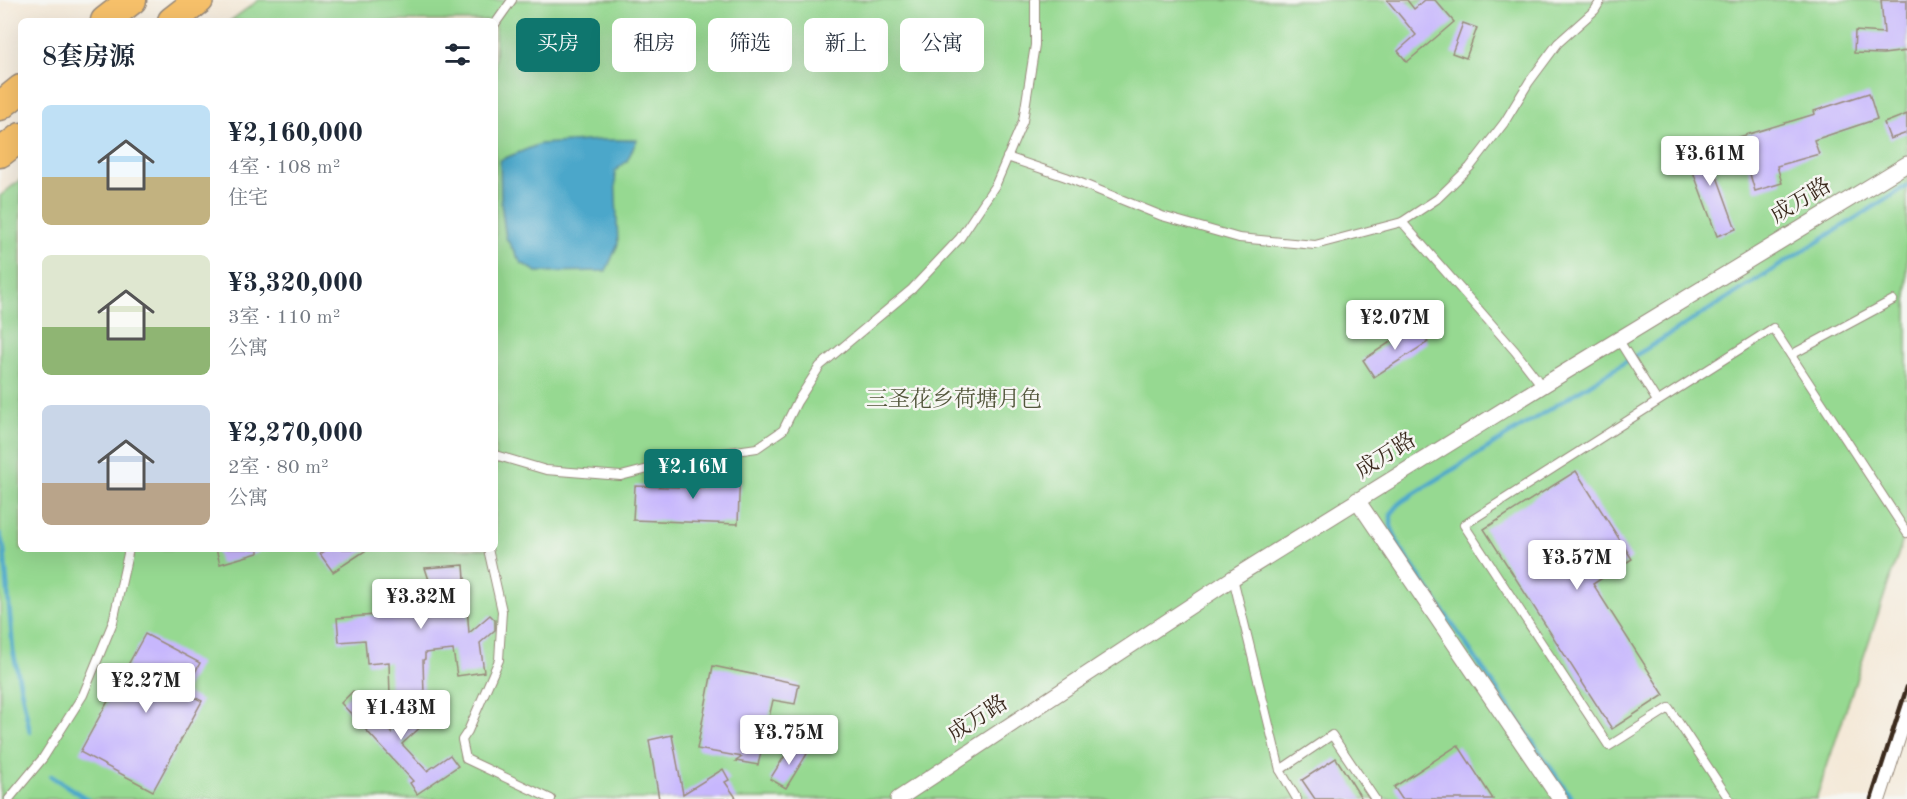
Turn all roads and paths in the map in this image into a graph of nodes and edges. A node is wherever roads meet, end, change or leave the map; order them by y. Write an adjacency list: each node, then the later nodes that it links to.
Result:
1 (132, 0): 6 (highway)
2 (199, 0): 7 (highway)
3 (512, 0): 8 (lane)
4 (1035, 0): 13 (lane)
5 (1601, 0): 15 (lane)
6 (109, 18)
7 (176, 18)
8 (498, 20)
9 (18, 91): 10 (highway)
10 (0, 106)
11 (18, 139): 12 (highway)
12 (0, 153)
13 (1007, 157): 15 (lane); 21 (lane)
14 (1907, 164): 17 (street, 成万路)
15 (1402, 222): 19 (lane)
16 (1893, 300): 18 (lane)
17 (1618, 339): 19 (street, 成万路); 20 (lane)
18 (1791, 356): 20 (lane); 23 (lane)
19 (1542, 386): 22 (street, 成万路)
20 (1657, 401): 35 (lane)
21 (498, 456)
22 (1357, 500): 26 (street, 成万路); 34 (street)
23 (1907, 533)
24 (128, 552): 29 (lane)
25 (489, 552): 30 (lane)
26 (1233, 578): 28 (lane); 31 (street, 成万路)
27 (1907, 709): 36 (street)
28 (1280, 770): 32 (lane); 33 (lane)
29 (9, 799)
30 (551, 799)
31 (898, 799)
32 (1297, 799)
33 (1375, 799)
34 (1560, 799)
35 (1729, 799)
36 (1878, 799)

